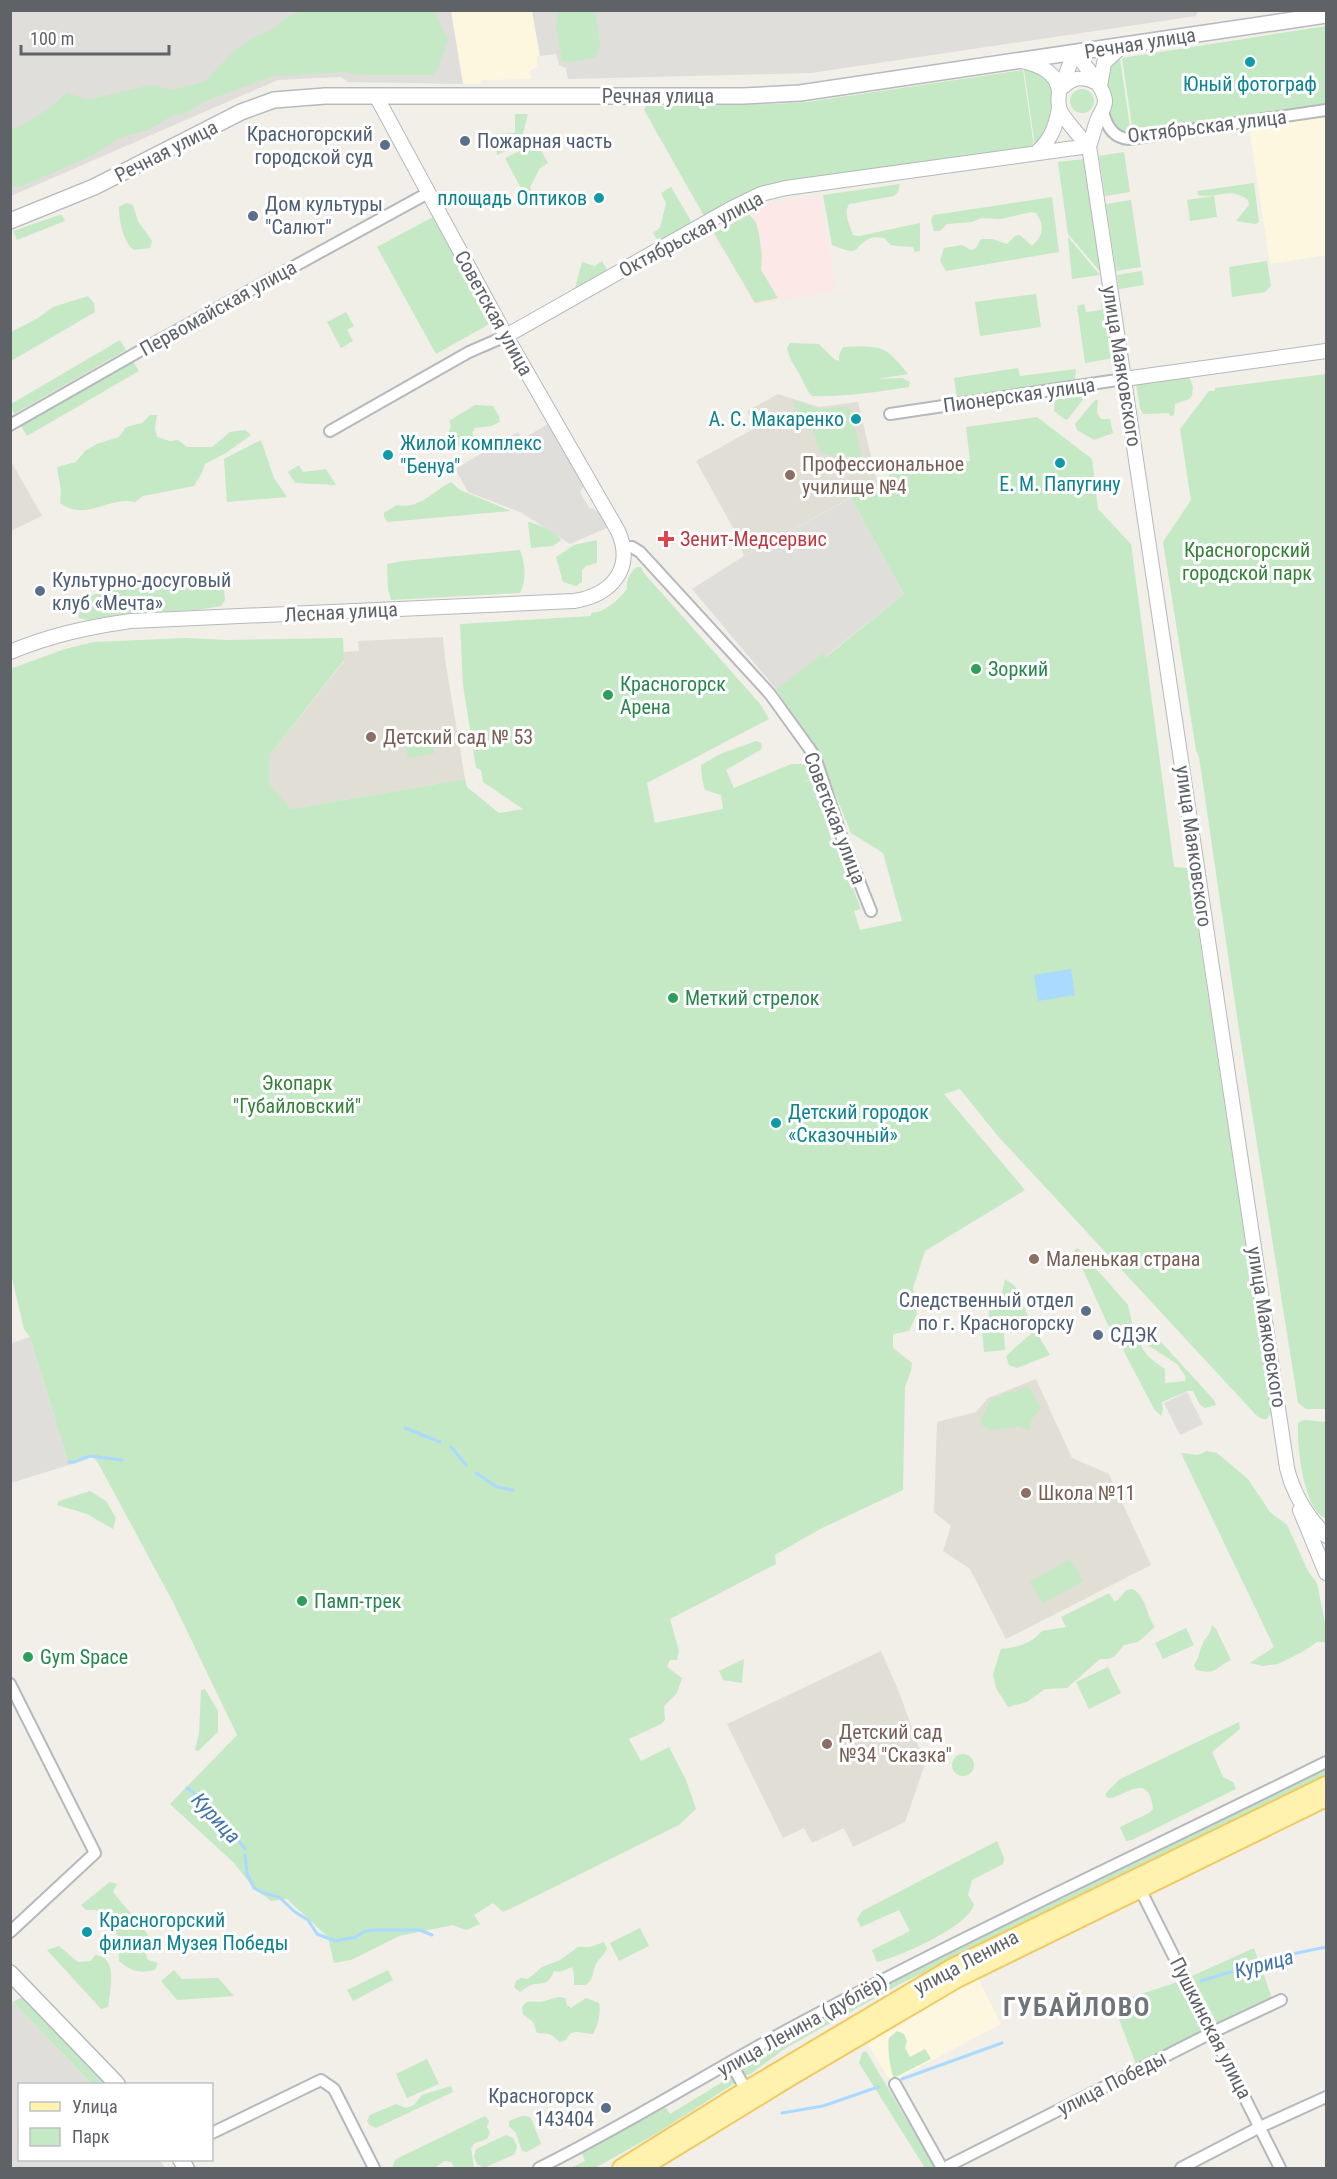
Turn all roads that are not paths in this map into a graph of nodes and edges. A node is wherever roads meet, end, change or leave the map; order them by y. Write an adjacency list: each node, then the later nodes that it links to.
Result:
1 (1326, 15): 2 (main road, Речная улица)
2 (1122, 46): 3 (main road, Речная улица); 5 (street, улица Маяковского)
3 (1074, 54): 4 (main road, Речная улица); 5 (street, улица Маяковского); 6 (street)
4 (1022, 61): 6 (street); 7 (main road, Речная улица)
5 (1097, 84): 6 (street); 10 (street, улица Маяковского)
6 (1061, 90): 8 (street)
7 (376, 96): 14 (street, Советская улица); 15 (main road, Речная улица)
8 (1059, 108): 11 (street); 13 (street)
9 (1326, 111): 10 (street, Октябрьская улица)
10 (1100, 115): 11 (street); 12 (street, улица Маяковского)
11 (1070, 122): 12 (street)
12 (1089, 146): 13 (street, Октябрьская улица); 18 (street, улица Маяковского)
13 (1037, 152): 16 (street, Октябрьская улица)
14 (428, 193): 16 (street, Советская улица); 20 (street, Первомайская улица)
15 (10, 221)
16 (506, 336): 21 (street, Октябрьская улица); 22 (street, Советская улица)
17 (1326, 351): 18 (street, Пионерская улица)
18 (1124, 379): 19 (street, Пионерская улица); 25 (street, улица Маяковского)
19 (890, 414)
20 (10, 425)
21 (330, 431)
22 (623, 547): 23 (street, Лесная улица); 24 (street, Советская улица)
23 (10, 652)
24 (871, 911)
25 (1291, 1485): 26 (street, улица Маяковского); 27 (street)
26 (1326, 1536)
27 (1326, 1568)
28 (10, 1684): 33 (street)
29 (1326, 1762): 37 (street, улица Ленина (дублёр))
30 (1326, 1785): 40 (main road, улица Ленина)
31 (1326, 1798): 32 (main road, улица Ленина)
32 (1140, 1889): 36 (street, Пушкинская улица); 47 (main road, улица Ленина)
33 (10, 1932)
34 (10, 1973): 38 (main road)
35 (1281, 2000): 36 (street, улица Победы)
36 (1213, 2032): 42 (street, Пушкинская улица); 48 (street, улица Победы)
37 (731, 2063): 40 (street); 45 (street, улица Ленина (дублёр))
38 (115, 2083)
39 (895, 2084): 48 (street)
40 (746, 2090): 46 (main road, улица Ленина)
41 (1326, 2097): 42 (street)
42 (1260, 2127): 49 (street); 50 (street, Пушкинская улица)
43 (213, 2133): 44 (street)
44 (374, 2169)
45 (539, 2169)
46 (621, 2169)
47 (642, 2169)
48 (943, 2169)
49 (1181, 2169)
50 (1280, 2169)

